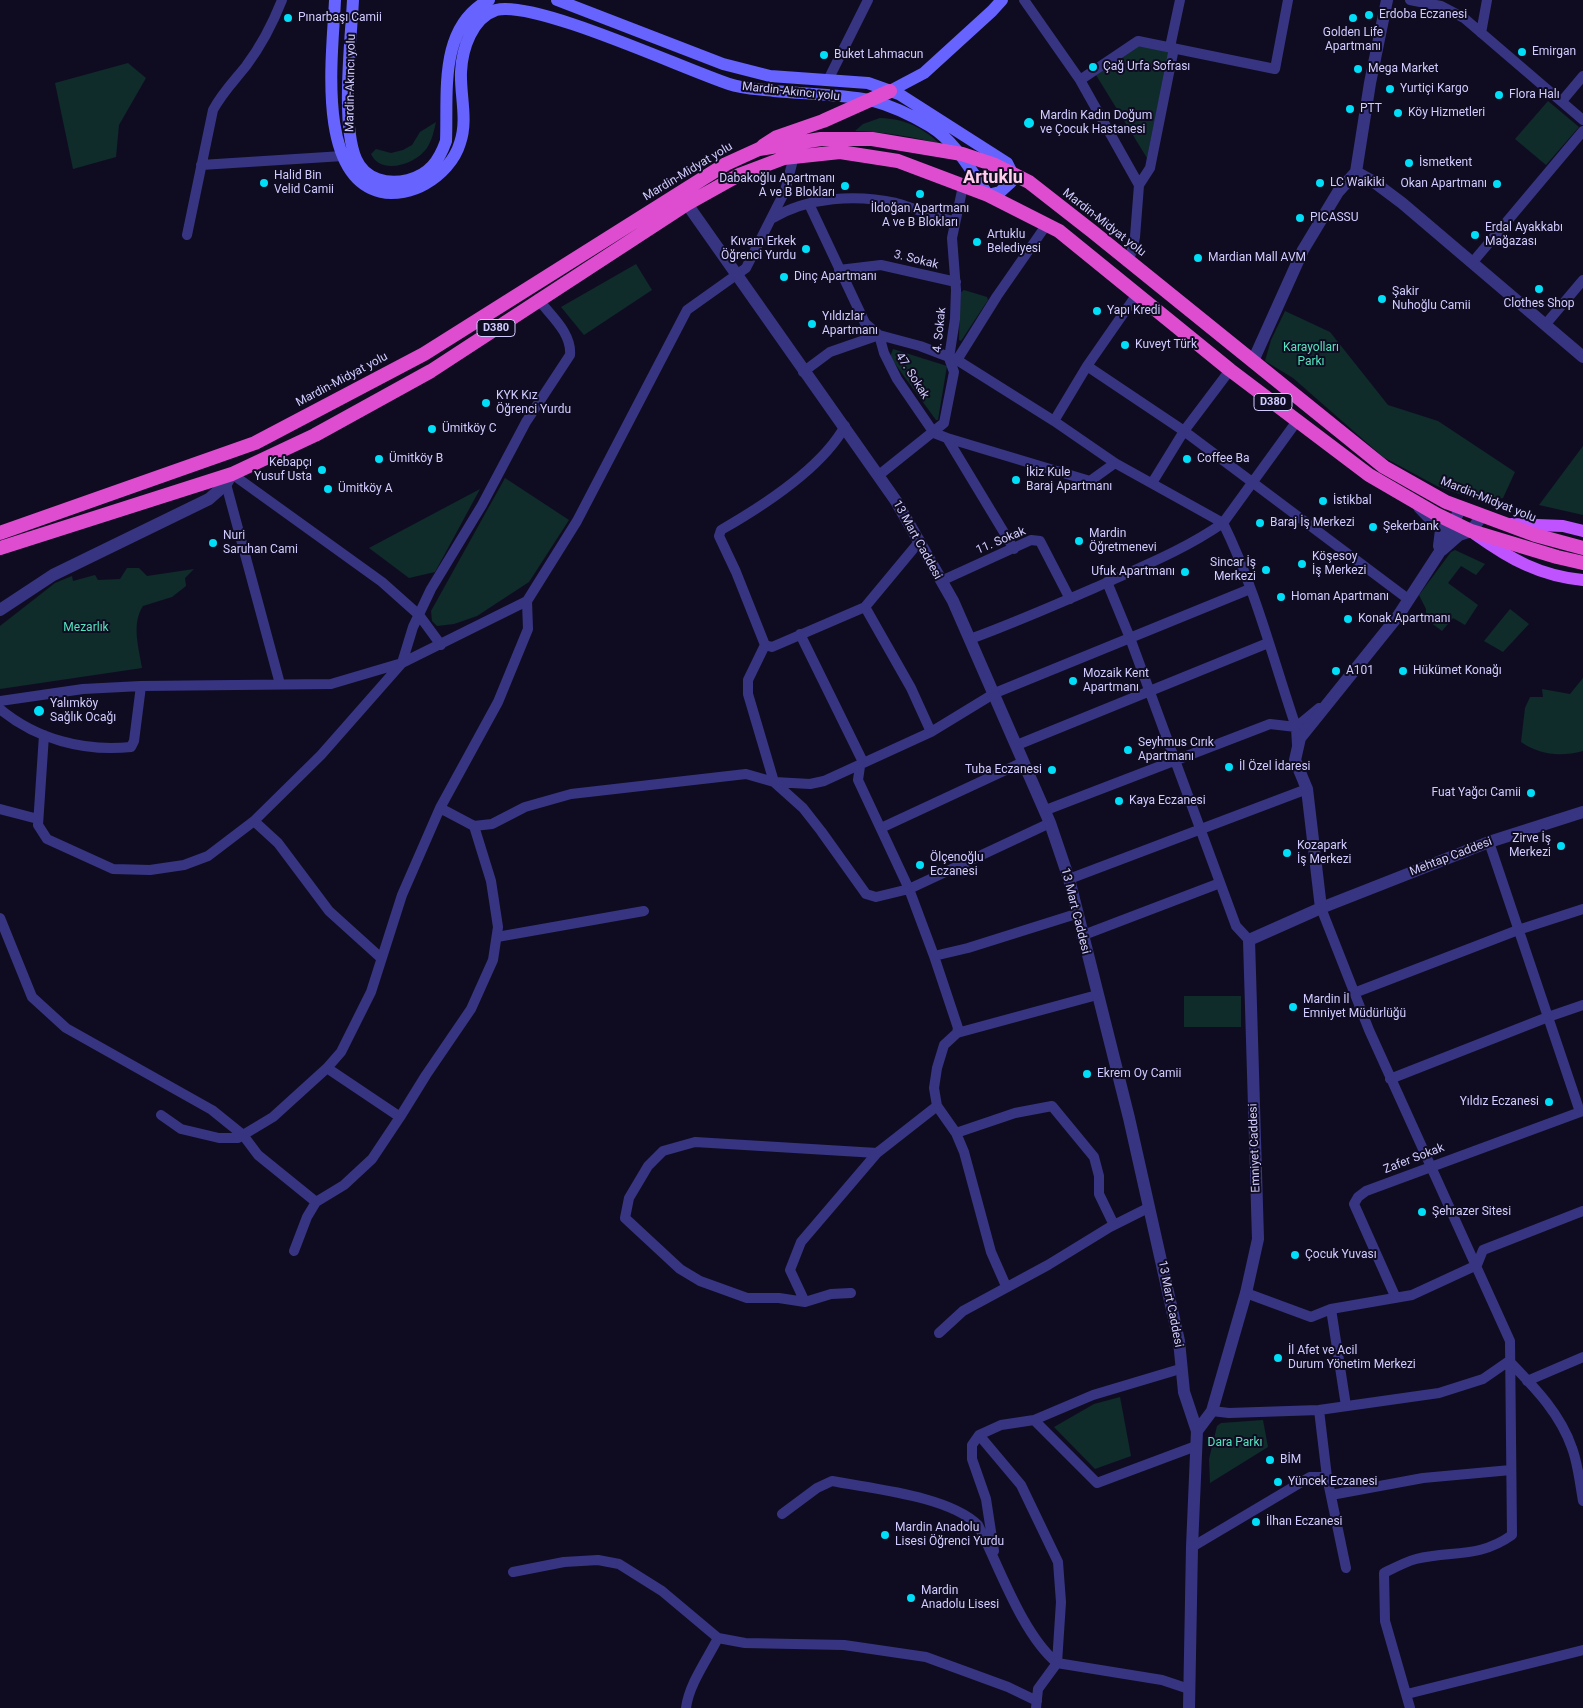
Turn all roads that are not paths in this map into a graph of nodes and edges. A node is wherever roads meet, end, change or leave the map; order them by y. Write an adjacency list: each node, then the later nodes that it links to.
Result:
1 (282, 0): 28 (street)
2 (335, 0): 26 (main road, Mardin-Akıncı yolu)
3 (353, 0): 4 (main road, Mardin-Akıncı yolu)
4 (488, 0)
5 (557, 0): 17 (main road, Mardin-Akıncı yolu)
6 (868, 0): 17 (street)
7 (1002, 0): 19 (main road)
8 (1024, 0): 18 (street)
9 (1180, 0): 15 (street)
10 (1288, 0): 15 (street)
11 (1387, 0): 30 (street)
12 (1410, 0): 14 (street)
13 (1487, 0): 14 (street)
14 (1481, 33): 21 (street)
15 (1172, 47): 18 (street); 32 (street)
16 (1583, 76): 21 (street)
17 (828, 80): 19 (main road, Mardin-Akıncı yolu)
18 (1080, 80): 32 (street)
19 (890, 91): 20 (highway); 29 (main road, Mardin-Akıncı yolu)
20 (871, 100): 24 (highway); 25 (main road, Mardin-Akıncı yolu); 26 (main road, Mardin-Akıncı yolu)
21 (1562, 101): 22 (street)
22 (1583, 120)
23 (1583, 132): 41 (street)
24 (759, 149): 25 (highway, Mardin-Midyat yolu / D380); 75 (highway, Mardin-Midyat yolu / D380)
25 (962, 154): 29 (highway, Mardin-Midyat yolu / D380); 33 (main road, Mardin-Akıncı yolu)
26 (343, 156): 28 (street)
27 (794, 156): 31 (highway, D380); 34 (highway, D380); 36 (street)
28 (201, 165): 39 (street)
29 (1010, 168): 33 (main road); 40 (highway, Mardin-Midyat yolu / D380)
30 (1356, 172): 41 (street); 52 (street)
31 (964, 186): 33 (highway, D380); 37 (street, 4. Sokak)
32 (1139, 186): 40 (street)
33 (988, 195): 38 (highway, D380)
34 (687, 204): 43 (street, 13 Mart Caddesi); 47 (highway, D380)
35 (809, 204): 36 (street); 37 (street); 42 (street, 47. Sokak)
36 (772, 218): 43 (street)
37 (954, 221): 45 (street, 4. Sokak)
38 (1047, 224): 46 (highway, D380); 51 (street)
39 (187, 235)
40 (1129, 261): 52 (highway, Mardin-Midyat yolu / D380)
41 (1472, 263): 48 (street)
42 (840, 270): 45 (street, 3. Sokak); 49 (street, 47. Sokak)
43 (736, 274): 55 (street, 13 Mart Caddesi); 88 (street)
44 (1583, 280): 48 (street)
45 (956, 282): 51 (street, 4. Sokak)
46 (1137, 294): 53 (street); 54 (highway, D380)
47 (538, 299): 64 (highway, D380); 91 (street)
48 (1545, 325): 50 (street)
49 (879, 335): 51 (street); 55 (street); 60 (street, 47. Sokak)
50 (1583, 357)
51 (953, 359): 56 (street); 60 (street, 4. Sokak)
52 (1253, 361): 68 (highway, Mardin-Midyat yolu / D380)
53 (1087, 366): 56 (street); 59 (street)
54 (1230, 370): 57 (highway, D380); 59 (street)
55 (803, 372): 58 (street, 13 Mart Caddesi)
56 (1054, 421): 62 (street)
57 (1298, 421): 65 (street); 67 (highway, D380)
58 (845, 426): 63 (street, 13 Mart Caddesi); 97 (street)
59 (1184, 431): 65 (street); 66 (street)
60 (934, 433): 61 (street); 63 (street, 4. Sokak)
61 (947, 438): 62 (street); 79 (street)
62 (1115, 463): 66 (street)
63 (879, 475): 76 (street, 13 Mart Caddesi)
64 (229, 479): 77 (highway, D380); 90 (street); 91 (street); 99 (street)
65 (1252, 482): 71 (street); 87 (street)
66 (1152, 483): 71 (street)
67 (1411, 498): 70 (highway, D380); 80 (street)
68 (1460, 507): 69 (highway, Mardin-Midyat yolu / D380); 70 (street)
69 (1482, 516): 72 (highway, Mardin-Midyat yolu / D380); 73 (street)
70 (1452, 521): 73 (highway, D380); 80 (street)
71 (1223, 523): 84 (street); 85 (street)
72 (1502, 524): 74 (main road); 78 (highway, Mardin-Midyat yolu / D380)
73 (1471, 531): 80 (street); 81 (highway, D380); 82 (main road)
74 (1583, 531)
75 (0, 533)
76 (919, 542): 83 (street, 13 Mart Caddesi); 89 (street)
77 (0, 548)
78 (1583, 548)
79 (1014, 550): 83 (street, 11. Sokak); 86 (street, 11. Sokak)
80 (1438, 553): 87 (street)
81 (1583, 562)
82 (1583, 580)
83 (941, 581): 94 (street, 13 Mart Caddesi)
84 (1107, 582): 86 (street); 93 (street)
85 (1250, 589): 93 (street); 95 (street)
86 (1070, 599): 94 (street)
87 (1408, 599): 103 (street)
88 (527, 602): 96 (street); 116 (street)
89 (865, 607): 92 (street); 107 (street)
90 (0, 610)
91 (419, 615): 96 (street); 98 (street)
92 (800, 634): 97 (street); 113 (street)
93 (1130, 638): 101 (street); 102 (street)
94 (970, 639): 102 (street, 13 Mart Caddesi)
95 (1268, 643): 101 (street); 106 (street)
96 (441, 645): 98 (street)
97 (765, 645): 114 (street)
98 (402, 663): 99 (street); 121 (street)
99 (280, 684): 100 (street)
100 (141, 686): 104 (street); 108 (street)
101 (1148, 692): 109 (street); 111 (street)
102 (995, 693): 107 (street); 109 (street, 13 Mart Caddesi)
103 (1332, 698): 106 (street); 110 (street)
104 (0, 701)
105 (0, 709): 108 (street)
106 (1296, 727): 110 (street); 111 (street)
107 (931, 732): 113 (street)
108 (44, 735): 120 (street)
109 (1017, 745): 112 (street, 13 Mart Caddesi)
110 (1297, 751): 115 (street)
111 (1174, 759): 118 (street); 125 (street)
112 (1023, 762): 118 (street, 13 Mart Caddesi); 124 (street)
113 (862, 764): 114 (street); 124 (street)
114 (774, 782): 123 (street); 129 (street)
115 (1307, 789): 125 (street); 130 (street)
116 (440, 808): 123 (street); 140 (street)
117 (0, 809): 120 (street)
118 (1046, 810): 122 (street, 13 Mart Caddesi)
119 (1583, 812): 126 (street, Mehtap Caddesi)
120 (38, 819): 121 (street)
121 (254, 821): 140 (street)
122 (1050, 823): 127 (street, 13 Mart Caddesi); 129 (street)
123 (474, 826): 137 (street)
124 (882, 828): 129 (street)
125 (1199, 828): 127 (street); 128 (street)
126 (1488, 842): 130 (street, Mehtap Caddesi); 135 (street)
127 (1069, 878): 133 (street, 13 Mart Caddesi)
128 (1220, 883): 136 (street); 138 (street)
129 (909, 889): 139 (street)
130 (1321, 904): 138 (street); 141 (street)
131 (1583, 909): 135 (street)
132 (644, 911): 137 (street)
133 (1076, 914): 136 (street, 13 Mart Caddesi); 139 (street)
134 (0, 918): 153 (street)
135 (1518, 930): 141 (street); 144 (street)
136 (1081, 936): 142 (street, 13 Mart Caddesi)
137 (497, 937): 151 (street)
138 (1249, 940): 164 (street, Emniyet Caddesi)
139 (934, 956): 145 (street)
140 (381, 958): 146 (street)
141 (1354, 993): 147 (street)
142 (1097, 995): 145 (street); 157 (street, 13 Mart Caddesi)
143 (1583, 1005): 144 (street)
144 (1548, 1017): 147 (street); 149 (street)
145 (957, 1033): 148 (street)
146 (327, 1068): 151 (street); 153 (street)
147 (1390, 1079): 155 (street)
148 (937, 1106): 152 (street); 154 (street)
149 (1582, 1112): 155 (street, Zafer Sokak)
150 (161, 1116): 153 (street)
151 (400, 1118): 156 (street)
152 (956, 1134): 159 (street); 162 (street)
153 (243, 1135): 156 (street)
154 (877, 1153): 166 (street); 166 (street)
155 (1429, 1166): 161 (street); 165 (street, Zafer Sokak)
156 (316, 1202): 160 (street)
157 (1148, 1208): 159 (street); 171 (street, 13 Mart Caddesi)
158 (1583, 1211): 161 (street)
159 (1114, 1225): 162 (street)
160 (294, 1251)
161 (1477, 1265): 165 (street); 170 (street)
162 (1006, 1286): 168 (street)
163 (851, 1293): 166 (street)
164 (1246, 1293): 167 (street); 175 (street, Emniyet Caddesi)
165 (1395, 1296): 167 (street)
166 (805, 1302)
167 (1331, 1309): 173 (street)
168 (939, 1333)
169 (1583, 1357): 172 (street)
170 (1509, 1361): 172 (street); 173 (street); 180 (street)
171 (1180, 1369): 176 (street); 177 (street, 13 Mart Caddesi)
172 (1527, 1381): 183 (street)
173 (1346, 1406): 174 (street)
174 (1319, 1410): 175 (street); 181 (street)
175 (1212, 1411): 177 (street, Emniyet Caddesi)
176 (1034, 1420): 178 (street); 179 (street)
177 (1197, 1431): 179 (street, 13 Mart Caddesi)
178 (979, 1434): 186 (street); 191 (street)
179 (1196, 1446): 185 (street, 13 Mart Caddesi)
180 (1511, 1470): 182 (street); 193 (street)
181 (1327, 1477): 182 (street); 185 (street)
182 (1331, 1495): 187 (street)
183 (1583, 1501)
184 (782, 1514): 186 (street)
185 (1192, 1546): 192 (street, 13 Mart Caddesi)
186 (996, 1559): 191 (street)
187 (1346, 1568)
188 (513, 1572): 189 (street)
189 (718, 1638): 194 (street); 195 (street)
190 (1583, 1650): 193 (street)
191 (1057, 1663): 192 (street); 194 (street)
192 (1189, 1689): 196 (street, 13 Mart Caddesi)
193 (1407, 1694): 197 (street)
194 (1037, 1704)
195 (686, 1708)
196 (1189, 1708)
197 (1410, 1708)

